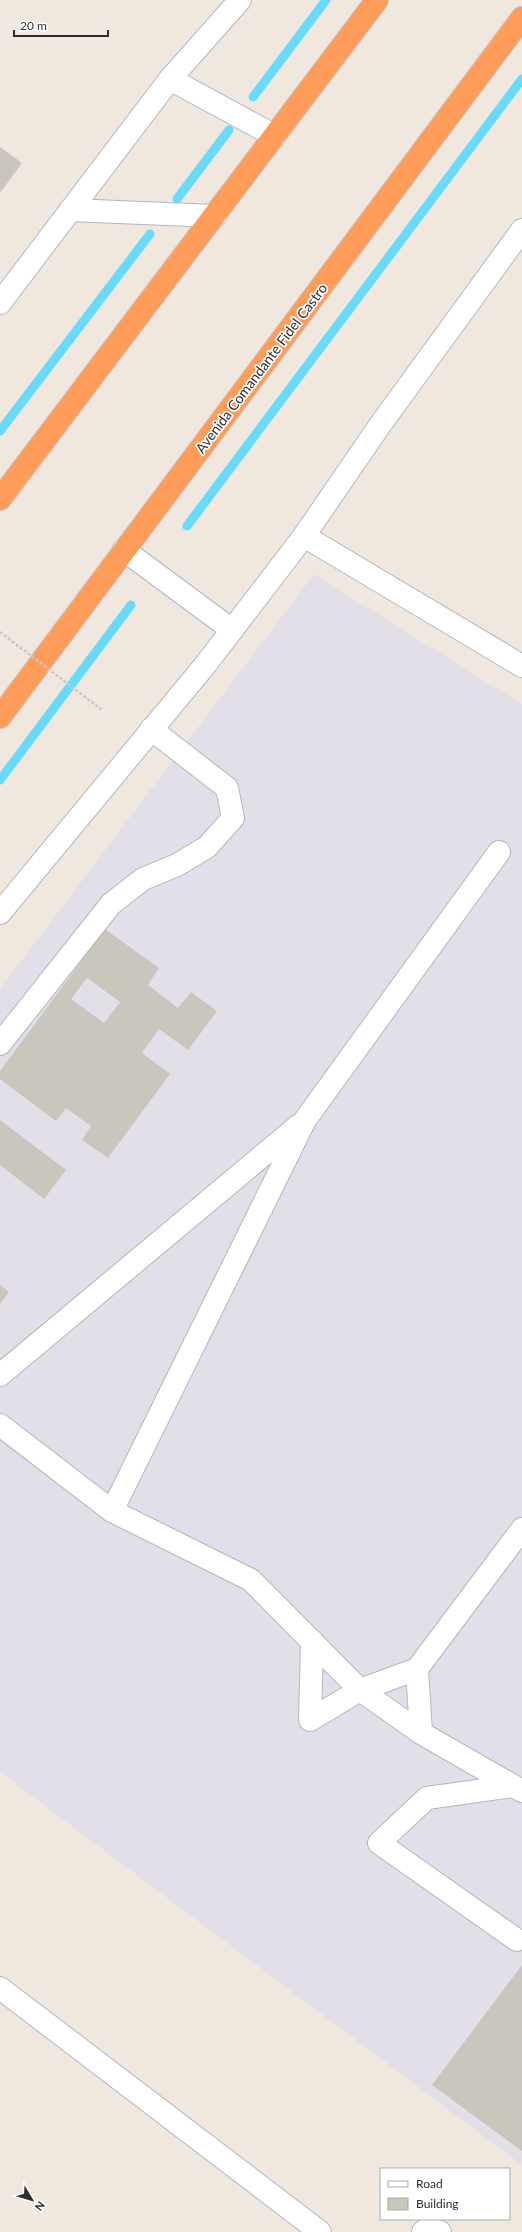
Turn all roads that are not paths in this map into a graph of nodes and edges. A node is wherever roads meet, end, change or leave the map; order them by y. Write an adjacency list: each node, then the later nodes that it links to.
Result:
1 (240, 0): 4 (street)
2 (377, 0): 5 (highway)
3 (522, 18): 12 (highway, Avenida Comandante Fidel Castro)
4 (170, 79): 5 (street); 6 (street)
5 (275, 136): 7 (highway)
6 (70, 210): 7 (street); 9 (street)
7 (215, 216): 10 (highway)
8 (522, 231): 11 (street)
9 (0, 303)
10 (0, 499)
11 (304, 536): 13 (street); 14 (street)
12 (124, 550): 13 (street); 15 (highway, Avenida Comandante Fidel Castro)
13 (232, 630): 16 (street)
14 (522, 666)
15 (0, 717)
16 (151, 729): 18 (street); 19 (street)
17 (499, 852): 20 (street)
18 (0, 913)
19 (0, 1044)
20 (305, 1120): 21 (street); 23 (street)
21 (0, 1375)
22 (0, 1425): 23 (street)
23 (112, 1511): 25 (street)
24 (522, 1529): 26 (street)
25 (312, 1641): 27 (street); 27 (street)
26 (417, 1669): 27 (street); 28 (street)
27 (360, 1690): 28 (street)
28 (421, 1733): 29 (street)
29 (517, 1788): 30 (street)
30 (517, 1940)
31 (0, 1988): 32 (street)
32 (320, 2232)
33 (423, 2232): 34 (street)
34 (440, 2232)

